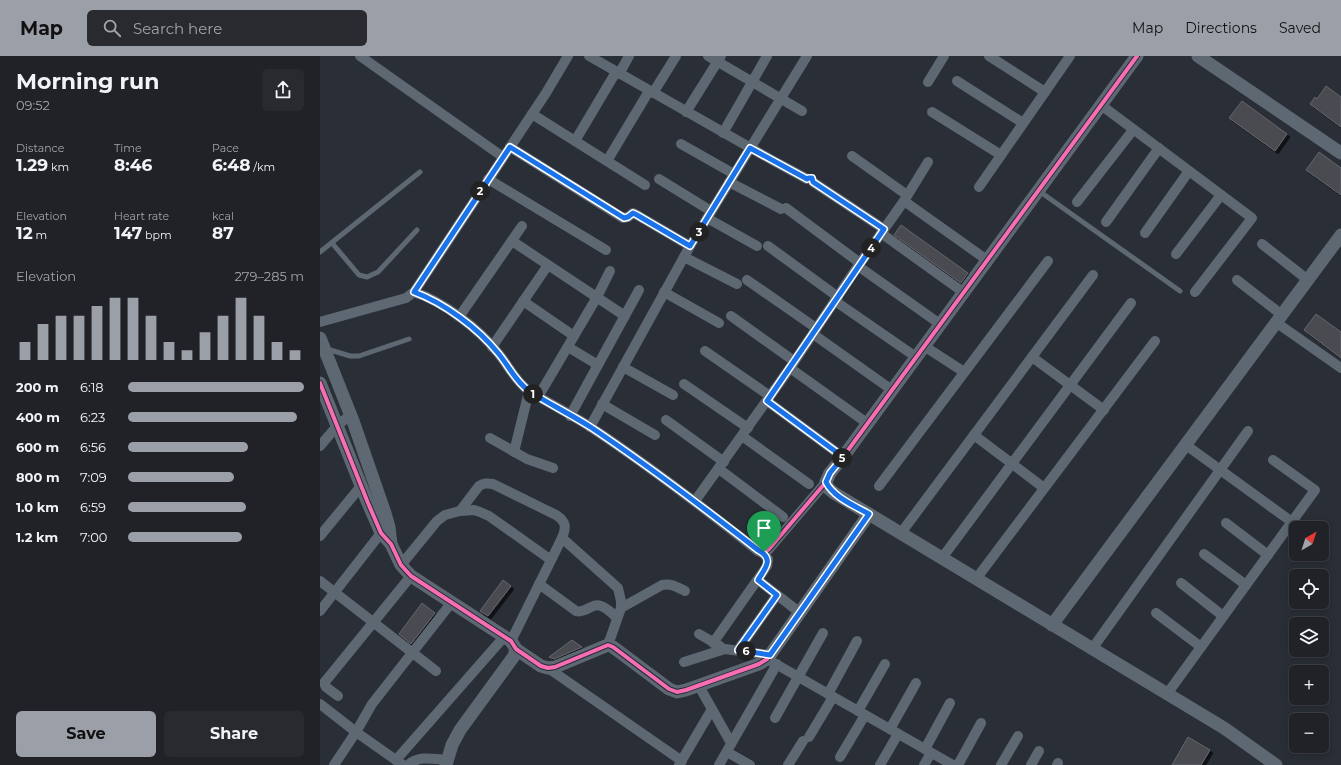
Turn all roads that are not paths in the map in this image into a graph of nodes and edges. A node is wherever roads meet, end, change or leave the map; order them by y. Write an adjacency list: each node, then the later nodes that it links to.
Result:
1 (360, 56): 38 (street)
2 (568, 56): 26 (street)
3 (588, 56): 15 (street)
4 (629, 56): 15 (street)
5 (676, 56): 19 (street)
6 (708, 56): 14 (street)
7 (767, 56): 16 (street)
8 (807, 56): 21 (street)
9 (944, 56): 18 (street)
10 (989, 56): 20 (street)
11 (1137, 56): 22 (street)
12 (1198, 56): 35 (street)
13 (1066, 57): 20 (street)
14 (719, 59): 16 (street); 24 (street)
15 (618, 73): 19 (street); 30 (street)
16 (751, 81): 21 (street); 29 (street)
17 (957, 81): 27 (street)
18 (928, 82)
19 (651, 92): 24 (street); 39 (street)
20 (1045, 92): 27 (street)
21 (781, 99): 23 (street); 33 (street)
22 (1101, 105): 28 (street); 48 (street)
23 (802, 111)
24 (686, 112): 29 (street)
25 (932, 112): 36 (street)
26 (532, 114): 30 (street); 32 (street)
27 (1023, 123): 36 (street)
28 (1133, 130): 34 (street); 51 (street)
29 (722, 132): 33 (street)
30 (575, 141): 39 (street)
31 (682, 144): 43 (street)
32 (510, 147): 38 (street); 62 (street)
33 (750, 148): 43 (street); 56 (street)
34 (1159, 148): 41 (street); 53 (street)
35 (1341, 153)
36 (1001, 155): 47 (street)
37 (852, 156): 50 (street)
38 (503, 157): 45 (street)
39 (607, 161): 46 (street)
40 (928, 162): 50 (street)
41 (1190, 171): 49 (street); 57 (street)
42 (420, 172): 60 (lane)
43 (732, 178): 52 (street); 72 (street)
44 (659, 179): 52 (street)
45 (488, 180): 65 (street); 81 (street)
46 (645, 185)
47 (980, 187)
48 (1038, 190): 69 (street); 80 (lane)
49 (1221, 195): 67 (street); 84 (street)
50 (906, 198): 56 (street); 69 (street)
51 (1077, 202)
52 (709, 214): 62 (street); 63 (street)
53 (1106, 222)
54 (522, 226): 59 (street)
55 (417, 230): 60 (lane)
56 (883, 231): 72 (street); 83 (street)
57 (1145, 233)
58 (1341, 235): 77 (street)
59 (512, 241): 71 (street); 91 (street)
60 (332, 243): 66 (lane)
61 (1262, 244): 77 (street)
62 (690, 246): 68 (street)
63 (757, 246)
64 (768, 246): 86 (street)
65 (606, 250)
66 (320, 252)
67 (1176, 254)
68 (684, 256): 78 (street); 82 (street)
69 (987, 260): 83 (street)
70 (1048, 261): 111 (street)
71 (548, 265): 85 (street); 87 (street)
72 (859, 265): 86 (street); 95 (street)
73 (610, 271): 85 (street)
74 (1093, 275): 106 (street)
75 (747, 280): 96 (street)
76 (1238, 280): 92 (street)
77 (1308, 280): 92 (street)
78 (737, 284)
79 (639, 290): 89 (street)
80 (1180, 291)
81 (414, 292): 91 (street); 93 (street)
82 (664, 292): 94 (street); 109 (street)
83 (963, 292): 95 (street)
84 (1195, 292)
85 (597, 297): 89 (street); 97 (street)
86 (836, 299): 96 (street); 105 (street)
87 (523, 301): 97 (street); 101 (street)
88 (1131, 303): 113 (street)
89 (625, 316): 107 (street)
90 (731, 316): 108 (street)
91 (459, 318): 101 (street)
92 (1279, 319): 110 (street); 132 (street)
93 (320, 322)
94 (720, 323)
95 (940, 324): 103 (street)
96 (814, 331): 108 (street); 115 (street)
97 (574, 336): 102 (street)
98 (409, 339): 100 (lane)
99 (1155, 341): 120 (street)
100 (322, 343): 121 (street)
101 (492, 346): 116 (street)
102 (568, 346): 107 (street); 116 (street)
103 (924, 346): 105 (street); 111 (street)
104 (705, 351): 118 (street)
105 (916, 357): 115 (street)
106 (1032, 357): 113 (street); 130 (street)
107 (598, 365): 122 (street)
108 (792, 365): 118 (street); 124 (street)
109 (623, 367): 117 (street); 119 (street)
110 (1341, 368)
111 (964, 372): 144 (street)
112 (684, 384): 128 (street)
113 (1070, 385): 120 (street); 137 (street)
114 (321, 389): 125 (street)
115 (892, 390): 124 (street)
116 (533, 394): 122 (street); 134 (street)
117 (673, 395)
118 (769, 398): 128 (street); 135 (street)
119 (602, 404): 126 (street); 129 (street)
120 (1104, 410): 145 (street)
121 (350, 415): 125 (street); 154 (street)
122 (570, 416): 126 (street)
123 (666, 420): 138 (street)
124 (867, 423): 135 (street)
125 (337, 426): 133 (street); 143 (street)
126 (590, 427): 146 (street)
127 (1248, 431): 140 (street)
128 (745, 432): 138 (street); 142 (street)
129 (655, 435)
130 (974, 435): 137 (street); 155 (street)
131 (490, 438): 134 (street)
132 (1186, 444): 140 (street); 181 (street)
133 (320, 446)
134 (514, 452): 139 (street)
135 (843, 457): 141 (street)
136 (1273, 460): 151 (street)
137 (1012, 464): 145 (street); 161 (street)
138 (722, 465): 146 (street); 149 (street)
139 (553, 468)
140 (1220, 470): 150 (street); 190 (street)
141 (826, 482): 148 (street); 158 (street)
142 (809, 484)
143 (361, 486): 154 (street); 156 (street)
144 (879, 486)
145 (1044, 488): 165 (street)
146 (695, 501): 158 (street)
147 (460, 511): 157 (street); 162 (street); 163 (street)
148 (869, 514): 155 (street); 176 (street)
149 (783, 517)
150 (1291, 521)
151 (1293, 521)
152 (1226, 523): 160 (street)
153 (1289, 526): 160 (street)
154 (385, 530): 163 (street); 172 (street)
155 (901, 533): 161 (street)
156 (320, 536)
157 (562, 538): 162 (street); 177 (street)
158 (764, 552): 166 (street)
159 (1204, 554): 170 (street)
160 (1268, 555): 170 (street)
161 (942, 558): 165 (street)
162 (552, 560): 169 (street)
163 (401, 565): 164 (street)
164 (412, 576): 174 (street); 180 (street)
165 (976, 578): 181 (street)
166 (758, 580): 173 (street); 186 (street)
167 (320, 581): 172 (street)
168 (1180, 583): 179 (street)
169 (540, 584): 177 (street); 184 (street)
170 (1246, 585): 179 (street)
171 (685, 591): 177 (street)
172 (335, 592): 175 (street); 180 (street)
173 (777, 595): 176 (street); 191 (street)
174 (452, 602): 184 (street); 192 (street)
175 (320, 611)
176 (799, 612): 193 (street)
177 (619, 613): 187 (street)
178 (1156, 613): 188 (street)
179 (1223, 616): 188 (street)
180 (374, 623): 192 (street); 203 (street)
181 (1052, 625): 190 (street)
182 (823, 633): 198 (street)
183 (699, 634): 186 (street)
184 (510, 642): 196 (street); 217 (street); 218 (street)
185 (857, 642): 202 (street)
186 (714, 643): 189 (street)
187 (608, 645): 196 (street); 200 (street)
188 (1201, 647): 201 (street)
189 (725, 649): 191 (street); 194 (street)
190 (1092, 649): 201 (street)
191 (738, 650): 193 (street)
192 (412, 653): 197 (street); 211 (street)
193 (771, 659): 198 (street); 200 (street); 213 (street)
194 (684, 662)
195 (885, 664): 207 (street)
196 (548, 668): 219 (street)
197 (436, 671)
198 (797, 676): 202 (street); 208 (street)
199 (916, 683): 210 (street)
200 (699, 686): 206 (street)
201 (1167, 694): 231 (street)
202 (830, 695): 207 (street); 224 (street)
203 (338, 696)
204 (950, 703): 214 (street)
205 (320, 704): 211 (street)
206 (712, 709): 213 (street); 219 (street)
207 (861, 713): 210 (street); 216 (street)
208 (775, 718)
209 (981, 723): 228 (street)
210 (894, 731): 214 (street); 225 (street)
211 (356, 732): 217 (street); 220 (street)
212 (1018, 736): 229 (street)
213 (729, 748): 222 (street); 223 (street)
214 (928, 751): 226 (street); 227 (street)
215 (1039, 751): 230 (street)
216 (840, 756)
217 (400, 763)
218 (446, 763): 221 (street)
219 (681, 763)
220 (334, 765)
221 (408, 765)
222 (719, 765)
223 (750, 765)
224 (788, 765)
225 (880, 765)
226 (924, 765)
227 (953, 765)
228 (958, 765)
229 (1002, 765)
230 (1031, 765)
231 (1276, 765)

